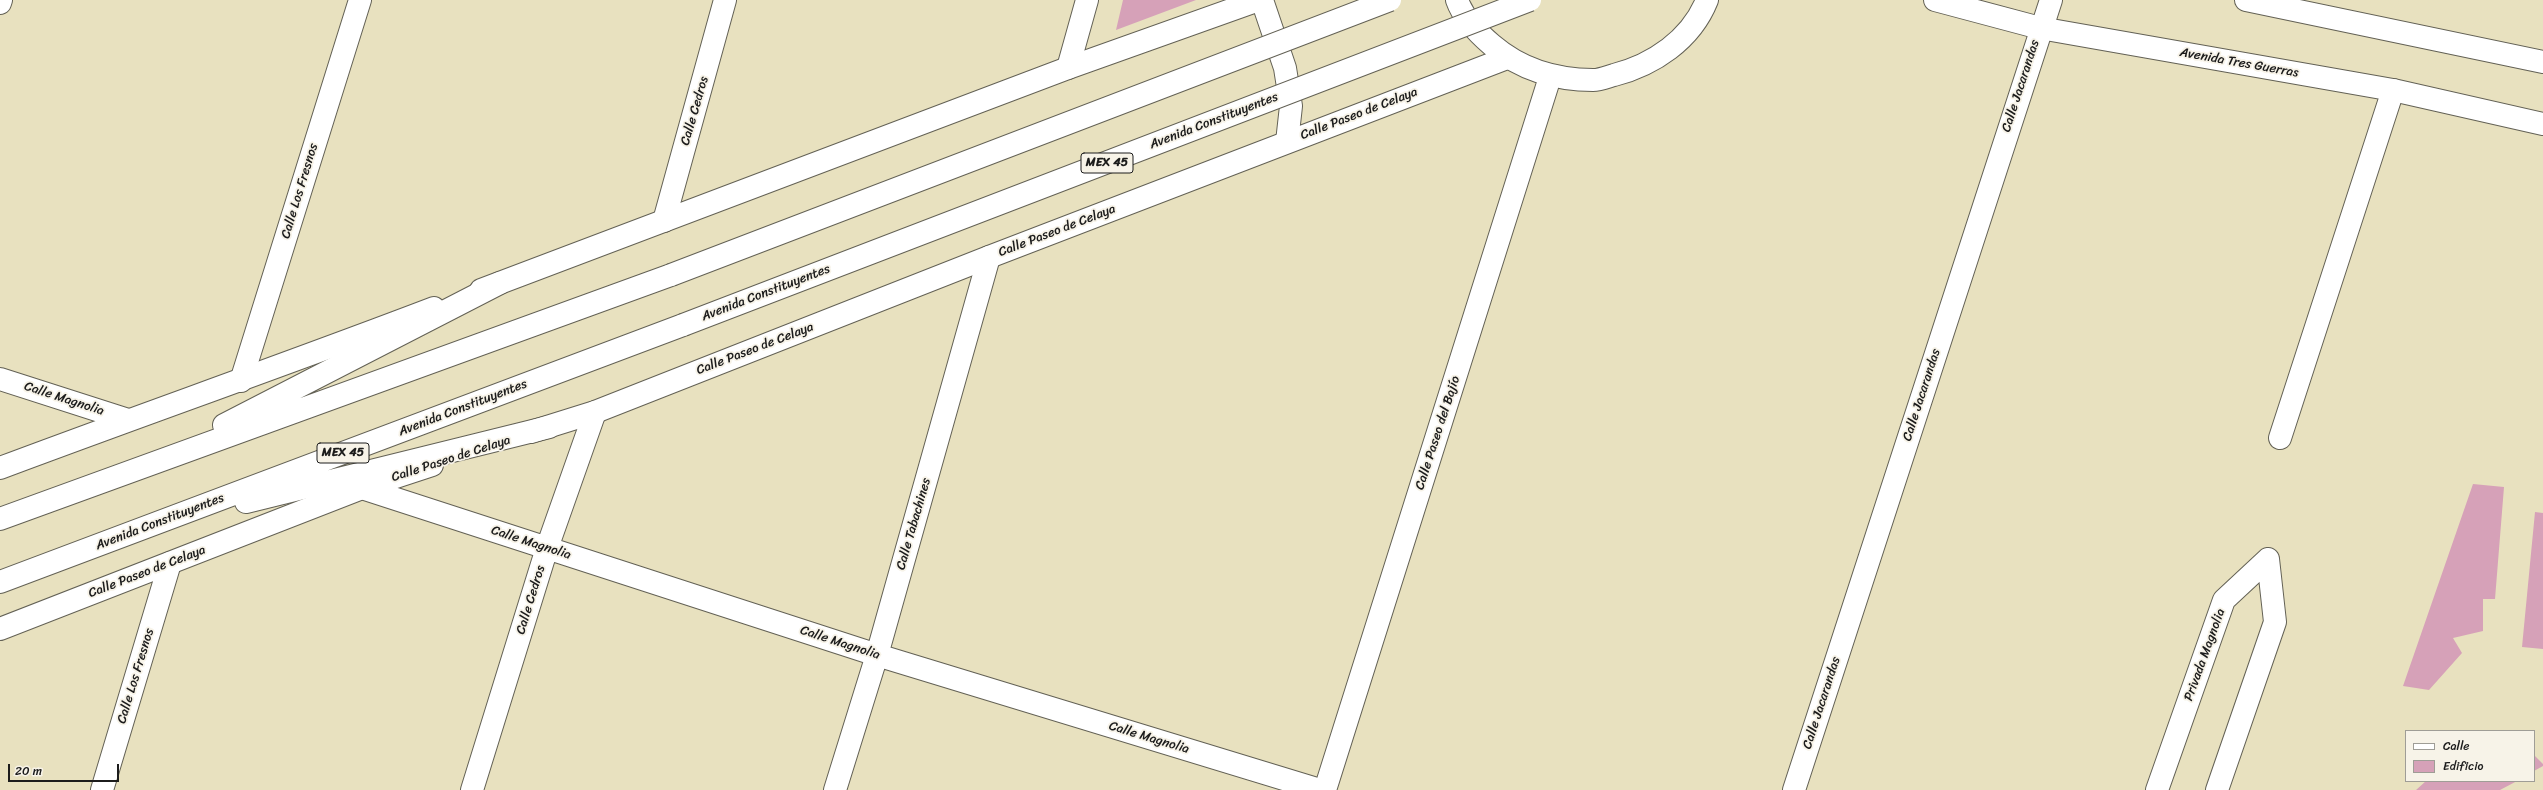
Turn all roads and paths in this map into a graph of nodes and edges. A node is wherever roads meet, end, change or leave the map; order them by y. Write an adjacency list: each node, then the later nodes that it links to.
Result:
1 (1, 0): 13 (main road)
2 (360, 0): 26 (main road, Calle Los Fresnos)
3 (725, 0): 22 (main road, Calle Cedros)
4 (1087, 0): 17 (main road)
5 (1260, 0): 17 (main road); 21 (main road)
6 (1390, 0): 32 (main road, bridge)
7 (1457, 0): 15 (main road)
8 (1530, 0): 35 (main road, Avenida Constituyentes / MEX 45, bridge)
9 (1707, 0): 18 (main road)
10 (1935, 0): 14 (main road, Avenida Tres Guerras)
11 (2051, 0): 14 (main road, Calle Jacarandas)
12 (2246, 0): 16 (main road)
13 (0, 3)
14 (2040, 28): 19 (main road, Avenida Tres Guerras); 46 (main road, Calle Jacarandas)
15 (1507, 58): 18 (main road); 21 (main road, Calle Paseo de Celaya)
16 (2543, 62)
17 (1068, 68): 22 (main road)
18 (1550, 77): 45 (main road, Calle Paseo del Bajío)
19 (2394, 90): 20 (main road, Avenida Tres Guerras); 30 (main road)
20 (2543, 124)
21 (1287, 142): 23 (main road, Calle Paseo de Celaya)
22 (664, 221): 24 (main road)
23 (989, 257): 27 (main road, Calle Paseo de Celaya); 40 (main road, Calle Tabachines)
24 (500, 283): 26 (main road); 32 (main road)
25 (0, 378): 28 (main road, Calle Magnolia)
26 (241, 381): 28 (main road)
27 (595, 412): 29 (main road, Calle Paseo de Celaya); 36 (main road, Calle Cedros)
28 (128, 420): 31 (main road)
29 (549, 427): 33 (main road, Calle Paseo de Celaya); 35 (main road)
30 (2280, 438)
31 (0, 468)
32 (139, 468): 34 (main road)
33 (362, 488): 36 (main road, Calle Magnolia); 37 (main road, Calle Paseo de Celaya)
34 (0, 519)
35 (146, 527): 38 (main road, Avenida Constituyentes / MEX 45)
36 (547, 548): 40 (main road, Calle Magnolia); 42 (main road, Calle Cedros)
37 (170, 562): 39 (main road, Calle Paseo de Celaya); 41 (main road, Calle Los Fresnos)
38 (2, 581)
39 (0, 629)
40 (877, 655): 43 (main road, Calle Tabachines); 44 (main road, Calle Magnolia)
41 (102, 790)
42 (472, 790)
43 (835, 790)
44 (1320, 790)
45 (1325, 790)
46 (1794, 790)
47 (2157, 790): 48 (main road, Privada Magnolia)
48 (2217, 790)

